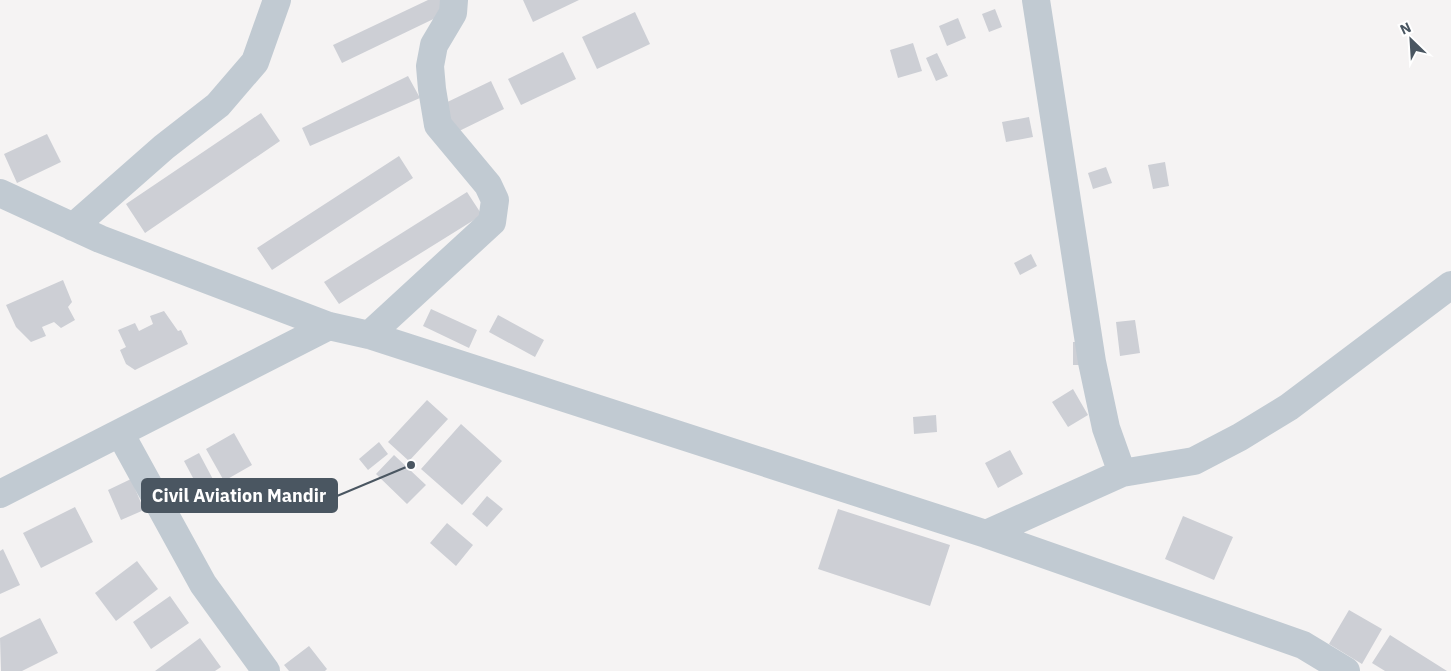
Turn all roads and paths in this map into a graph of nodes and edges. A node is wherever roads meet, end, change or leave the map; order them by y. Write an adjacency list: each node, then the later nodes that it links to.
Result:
1 (277, 0): 5 (street)
2 (454, 0): 8 (street)
3 (1036, 0): 10 (street)
4 (0, 193): 5 (street)
5 (73, 227): 7 (street)
6 (1451, 285): 10 (street)
7 (329, 326): 8 (street); 9 (street)
8 (369, 335): 12 (street)
9 (120, 433): 11 (street); 13 (street)
10 (1122, 473): 12 (street)
11 (0, 494)
12 (986, 534): 14 (street)
13 (266, 671)
14 (1346, 671)

